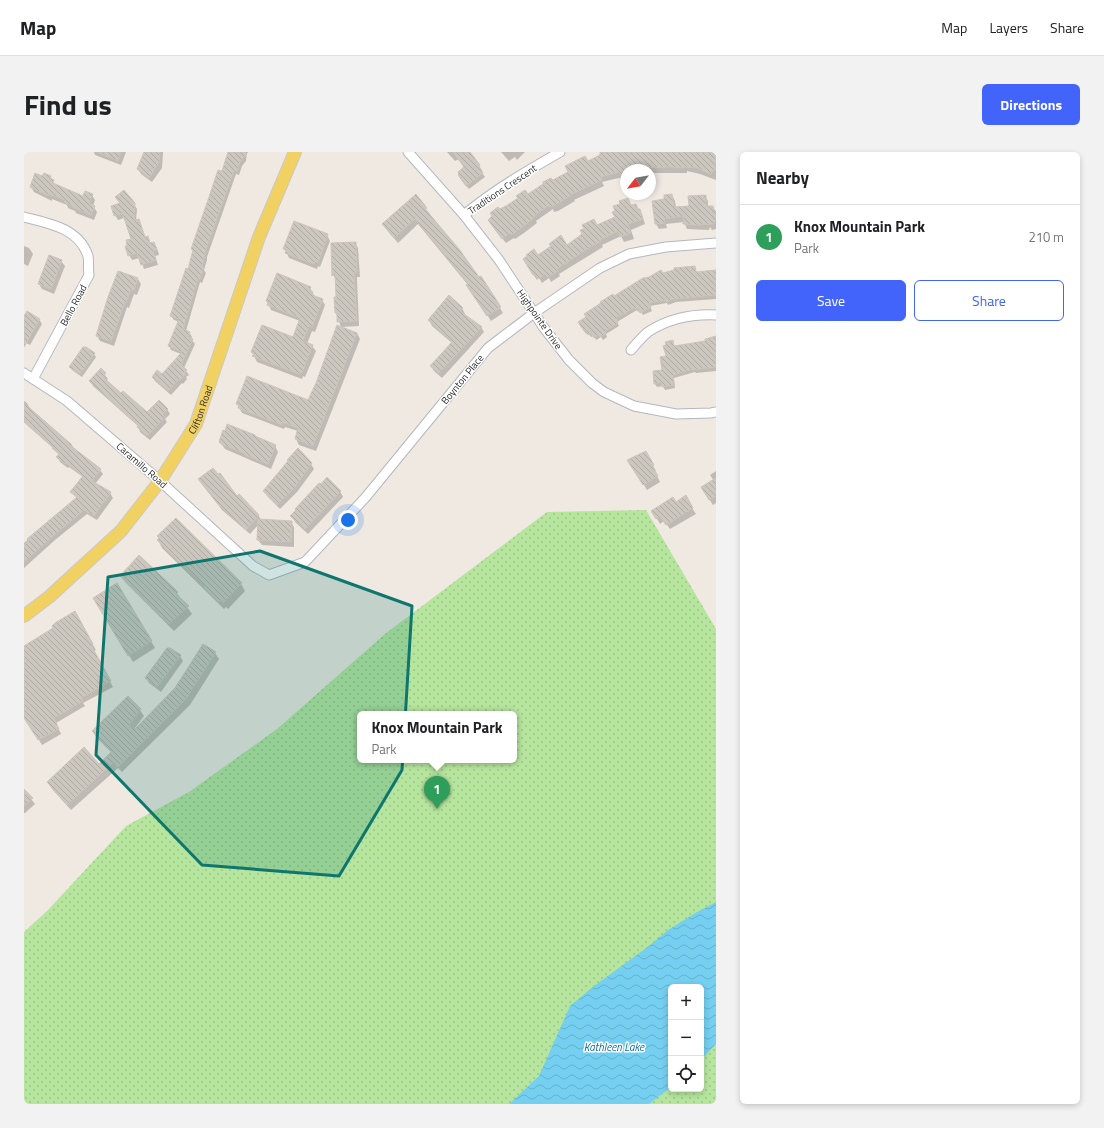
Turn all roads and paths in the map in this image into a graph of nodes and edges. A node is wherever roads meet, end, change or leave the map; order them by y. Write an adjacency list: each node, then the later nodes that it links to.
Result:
1 (295, 152): 13 (main road, Clifton Road)
2 (408, 152): 4 (street, Highpointe Drive)
3 (560, 152): 4 (street, Traditions Crescent)
4 (464, 214): 7 (street, Highpointe Drive)
5 (24, 216): 11 (street, Bello Road)
6 (716, 243): 7 (street, Boynton Place)
7 (534, 313): 12 (street, Highpointe Drive); 14 (street, Boynton Place)
8 (716, 315): 9 (street)
9 (631, 350)
10 (24, 373): 11 (street, Caramillo Road)
11 (33, 379): 13 (street, Caramillo Road)
12 (716, 412)
13 (160, 481): 14 (street, Caramillo Road); 15 (main road, Clifton Road)
14 (253, 566)
15 (24, 616)

